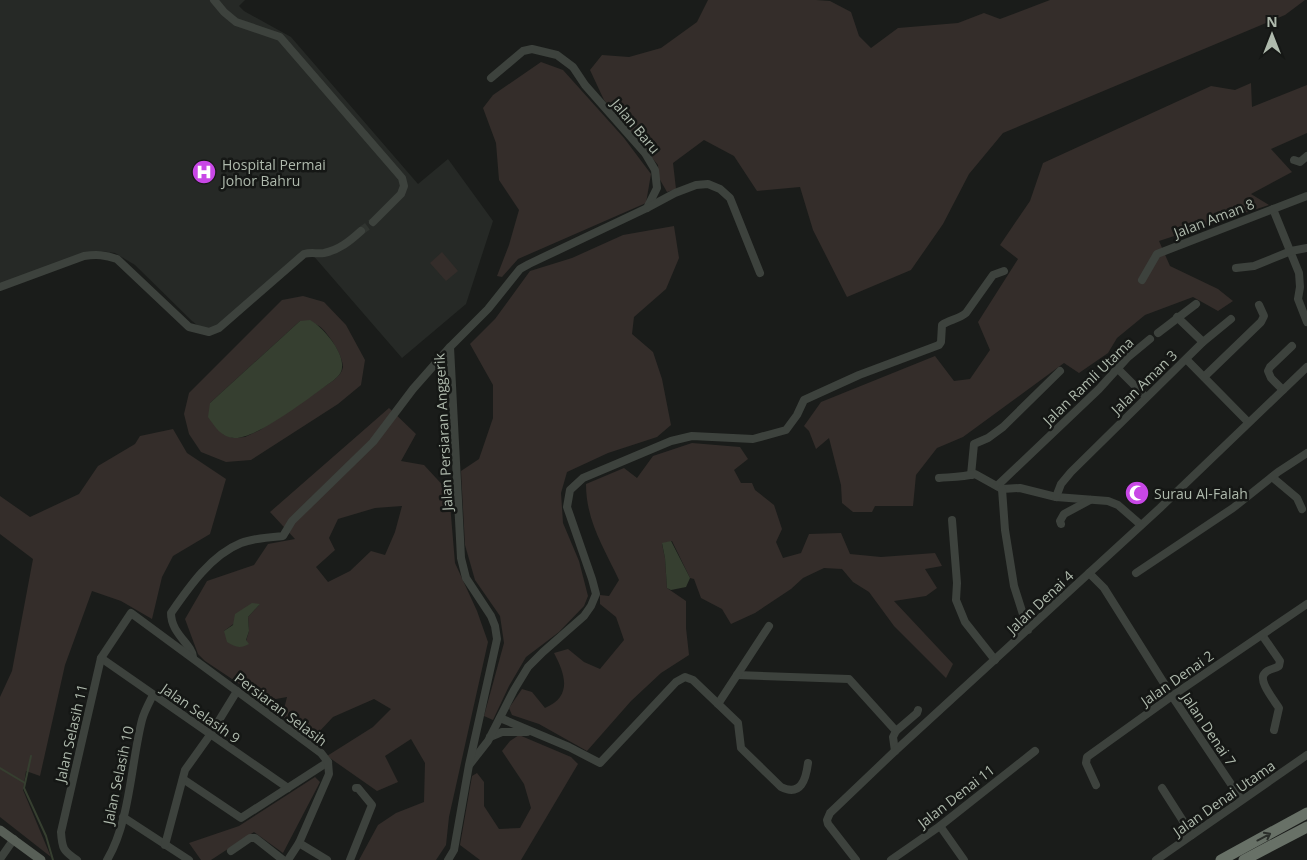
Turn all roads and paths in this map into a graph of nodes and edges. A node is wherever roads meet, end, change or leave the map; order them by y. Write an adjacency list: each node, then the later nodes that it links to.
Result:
1 (214, 0): 8 (street)
2 (492, 78): 6 (street, Jalan Baru)
3 (1307, 156): 4 (street)
4 (1294, 160)
5 (1307, 196): 7 (street, Jalan Aman 8)
6 (648, 208): 14 (street, Jalan Persiaran Anggerik); 25 (street, Jalan Persiaran Anggerik)
7 (1274, 209): 11 (street); 15 (street, Jalan Aman 8)
8 (373, 222)
9 (361, 231): 16 (street)
10 (1307, 248): 11 (street)
11 (1291, 251): 12 (street); 21 (street)
12 (1236, 268)
13 (1004, 271): 62 (street)
14 (760, 273)
15 (1142, 280)
16 (0, 287)
17 (1196, 304): 19 (street)
18 (1259, 305): 31 (street)
19 (1177, 317): 22 (street); 24 (street)
20 (1230, 319): 24 (street, Jalan Aman 3)
21 (1307, 322)
22 (1158, 333)
23 (1150, 339): 29 (street, Jalan Ramli Utama)
24 (1203, 342): 27 (street, Jalan Aman 3)
25 (450, 346): 54 (street); 73 (street, Jalan Persiaran Anggerik)
26 (1292, 346): 32 (street)
27 (1187, 360): 31 (street); 33 (street, Jalan Aman 3)
28 (1307, 367): 32 (street, Jalan Denai 4)
29 (1117, 368): 33 (street); 39 (street, Jalan Ramli Utama)
30 (1060, 371): 36 (street)
31 (1204, 377): 34 (street)
32 (1283, 390): 34 (street, Jalan Denai 4)
33 (1146, 397): 40 (street, Jalan Aman 3)
34 (1248, 422): 45 (street, Jalan Denai 4)
35 (1307, 453): 37 (street)
36 (971, 475): 38 (street); 39 (street)
37 (1272, 477): 42 (street); 47 (street)
38 (939, 478)
39 (999, 488): 40 (street); 51 (street)
40 (1056, 497): 41 (street)
41 (1092, 500): 44 (street); 45 (street)
42 (1302, 509)
43 (952, 520): 55 (street)
44 (1061, 524)
45 (1141, 525): 46 (street, Jalan Denai 4)
46 (1089, 573): 51 (street, Jalan Denai 4); 59 (street, Jalan Denai 7)
47 (1136, 573)
48 (1307, 604): 52 (street, Jalan Denai 2)
49 (131, 613): 53 (street, Jalan Selasih 11); 54 (street, Persiaran Selasih)
50 (769, 626): 56 (street)
51 (1028, 630): 55 (street, Jalan Denai 4)
52 (1262, 635): 59 (street, Jalan Denai 2); 63 (street)
53 (101, 658): 58 (street, Jalan Selasih 9); 92 (street, Jalan Selasih 11)
54 (192, 658): 57 (street, Persiaran Selasih)
55 (995, 660): 68 (street, Jalan Denai 4)
56 (737, 675): 60 (street); 64 (street)
57 (237, 691): 66 (street); 71 (street, Persiaran Selasih)
58 (153, 695): 66 (street, Jalan Selasih 9); 81 (street, Jalan Selasih 10)
59 (1172, 696): 75 (street, Jalan Denai 2); 79 (street, Jalan Denai 7)
60 (718, 704): 65 (street); 72 (street)
61 (918, 710): 64 (street)
62 (500, 718): 65 (street); 67 (street)
63 (1274, 730)
64 (896, 731): 68 (street)
65 (532, 732): 67 (street)
66 (210, 734): 74 (street); 76 (street, Jalan Selasih 9)
67 (490, 737): 73 (street)
68 (895, 751): 100 (street, Jalan Denai 4)
69 (1035, 751): 82 (street, Jalan Denai 11)
70 (1307, 755): 79 (street, Jalan Denai Utama)
71 (328, 762): 76 (street); 87 (street, Persiaran Selasih)
72 (808, 763)
73 (469, 766): 99 (street, Jalan Persiaran Anggerik)
74 (183, 778): 76 (street); 88 (street)
75 (1096, 785)
76 (288, 788)
77 (356, 788): 98 (street)
78 (1162, 788): 85 (street)
79 (1241, 799): 85 (street, Jalan Denai Utama)
80 (1307, 813): 104 (highway, one-way to 80)
81 (123, 817): 88 (street); 93 (street, Jalan Selasih 10)
82 (940, 826): 101 (street, Jalan Denai 11); 102 (street)
83 (1307, 827): 105 (highway)
84 (0, 830): 86 (main road)
85 (1192, 835): 103 (street, Jalan Denai Utama)
86 (14, 840): 90 (street); 91 (main road)
87 (298, 843): 96 (street, Persiaran Selasih); 97 (street)
88 (165, 845): 94 (street)
89 (231, 851): 95 (street)
90 (0, 859)
91 (41, 860)
92 (76, 860)
93 (107, 860)
94 (189, 860)
95 (283, 860)
96 (288, 860)
97 (327, 860)
98 (350, 860)
99 (448, 860)
100 (856, 860)
101 (891, 860)
102 (964, 860)
103 (1156, 860)
104 (1221, 860)
105 (1244, 860)

